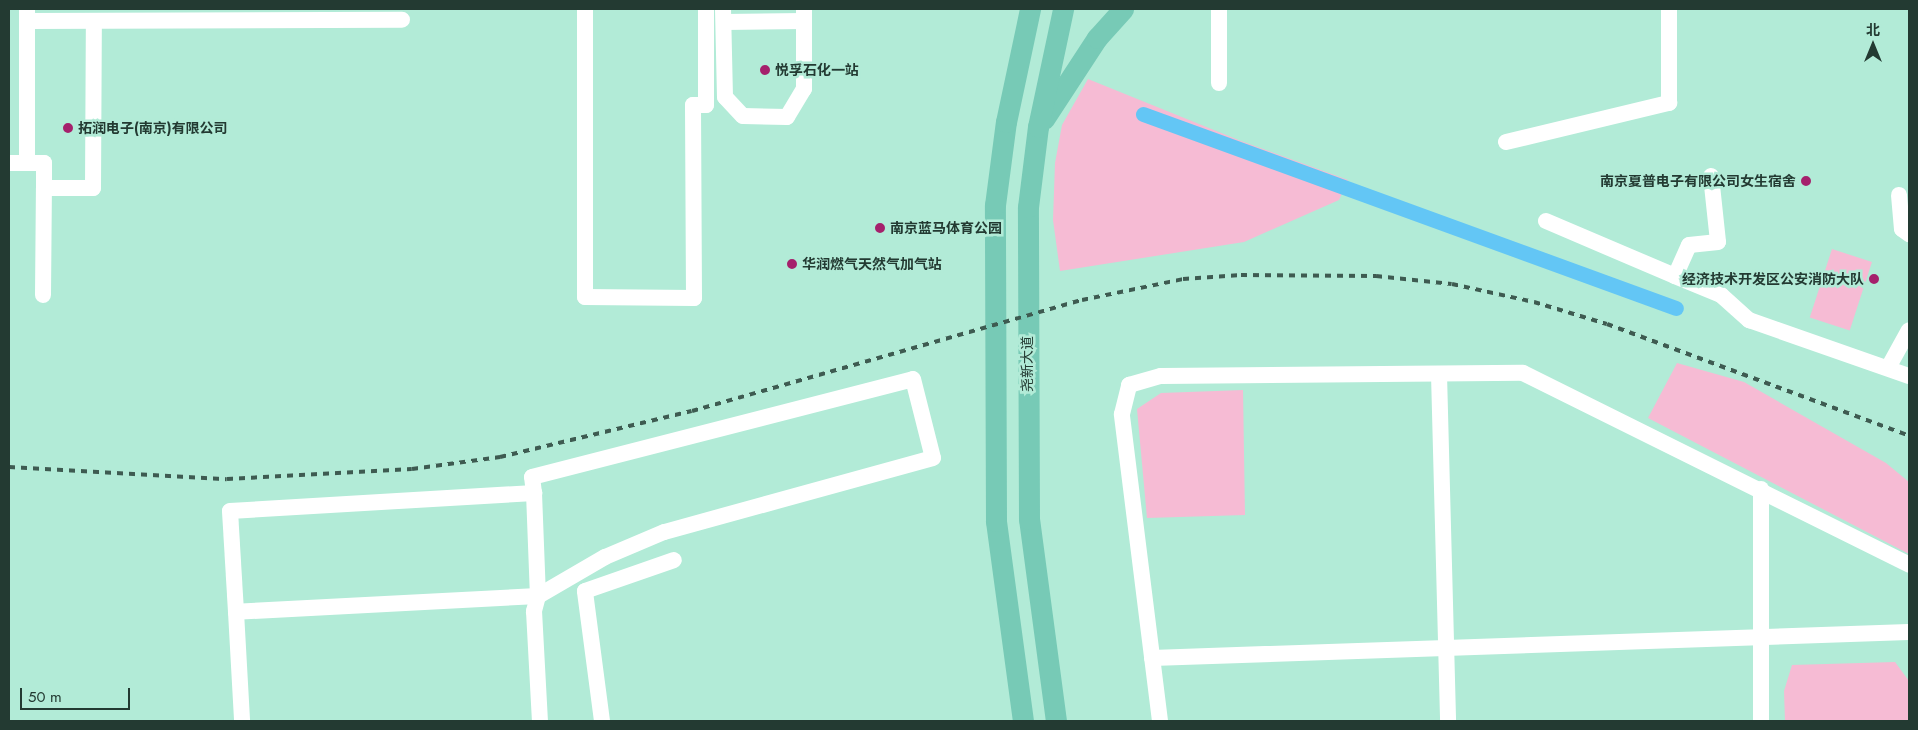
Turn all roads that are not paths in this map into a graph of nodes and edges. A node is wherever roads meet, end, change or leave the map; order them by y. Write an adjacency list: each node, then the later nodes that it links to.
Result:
1 (585, 9): 2 (lane)
2 (706, 9)
3 (1030, 9): 42 (main road)
4 (1063, 9): 14 (main road, 尧新大道)
5 (1123, 9): 14 (main road)
6 (1219, 9): 13 (lane)
7 (1669, 9): 15 (lane)
8 (27, 15): 12 (lane); 17 (lane)
9 (804, 15): 10 (lane); 10 (lane)
10 (724, 16)
11 (402, 20): 12 (lane)
12 (94, 21): 19 (lane)
13 (1219, 83)
14 (1038, 127): 43 (main road, 尧新大道)
15 (1506, 142)
16 (9, 163): 17 (lane)
17 (27, 163): 19 (lane)
18 (1711, 176): 23 (lane)
19 (44, 188): 24 (lane)
20 (1899, 195): 22 (lane)
21 (1546, 221): 23 (lane)
22 (1909, 234)
23 (1675, 276): 26 (lane)
24 (43, 295)
25 (1909, 330): 26 (lane)
26 (1888, 368): 28 (lane)
27 (1439, 374): 29 (lane); 37 (lane); 38 (lane)
28 (1909, 376)
29 (1761, 489): 32 (lane); 36 (lane)
30 (534, 493): 33 (lane); 33 (lane); 34 (lane)
31 (674, 560): 41 (lane)
32 (1909, 565)
33 (538, 596): 34 (lane); 40 (lane)
34 (236, 612): 39 (lane)
35 (1909, 632): 36 (lane)
36 (1761, 634): 37 (lane); 46 (lane)
37 (1446, 645): 38 (lane); 45 (lane)
38 (1152, 658): 44 (lane)
39 (242, 721)
40 (540, 721)
41 (602, 721)
42 (1023, 721)
43 (1056, 721)
44 (1160, 721)
45 (1448, 721)
46 (1761, 721)

